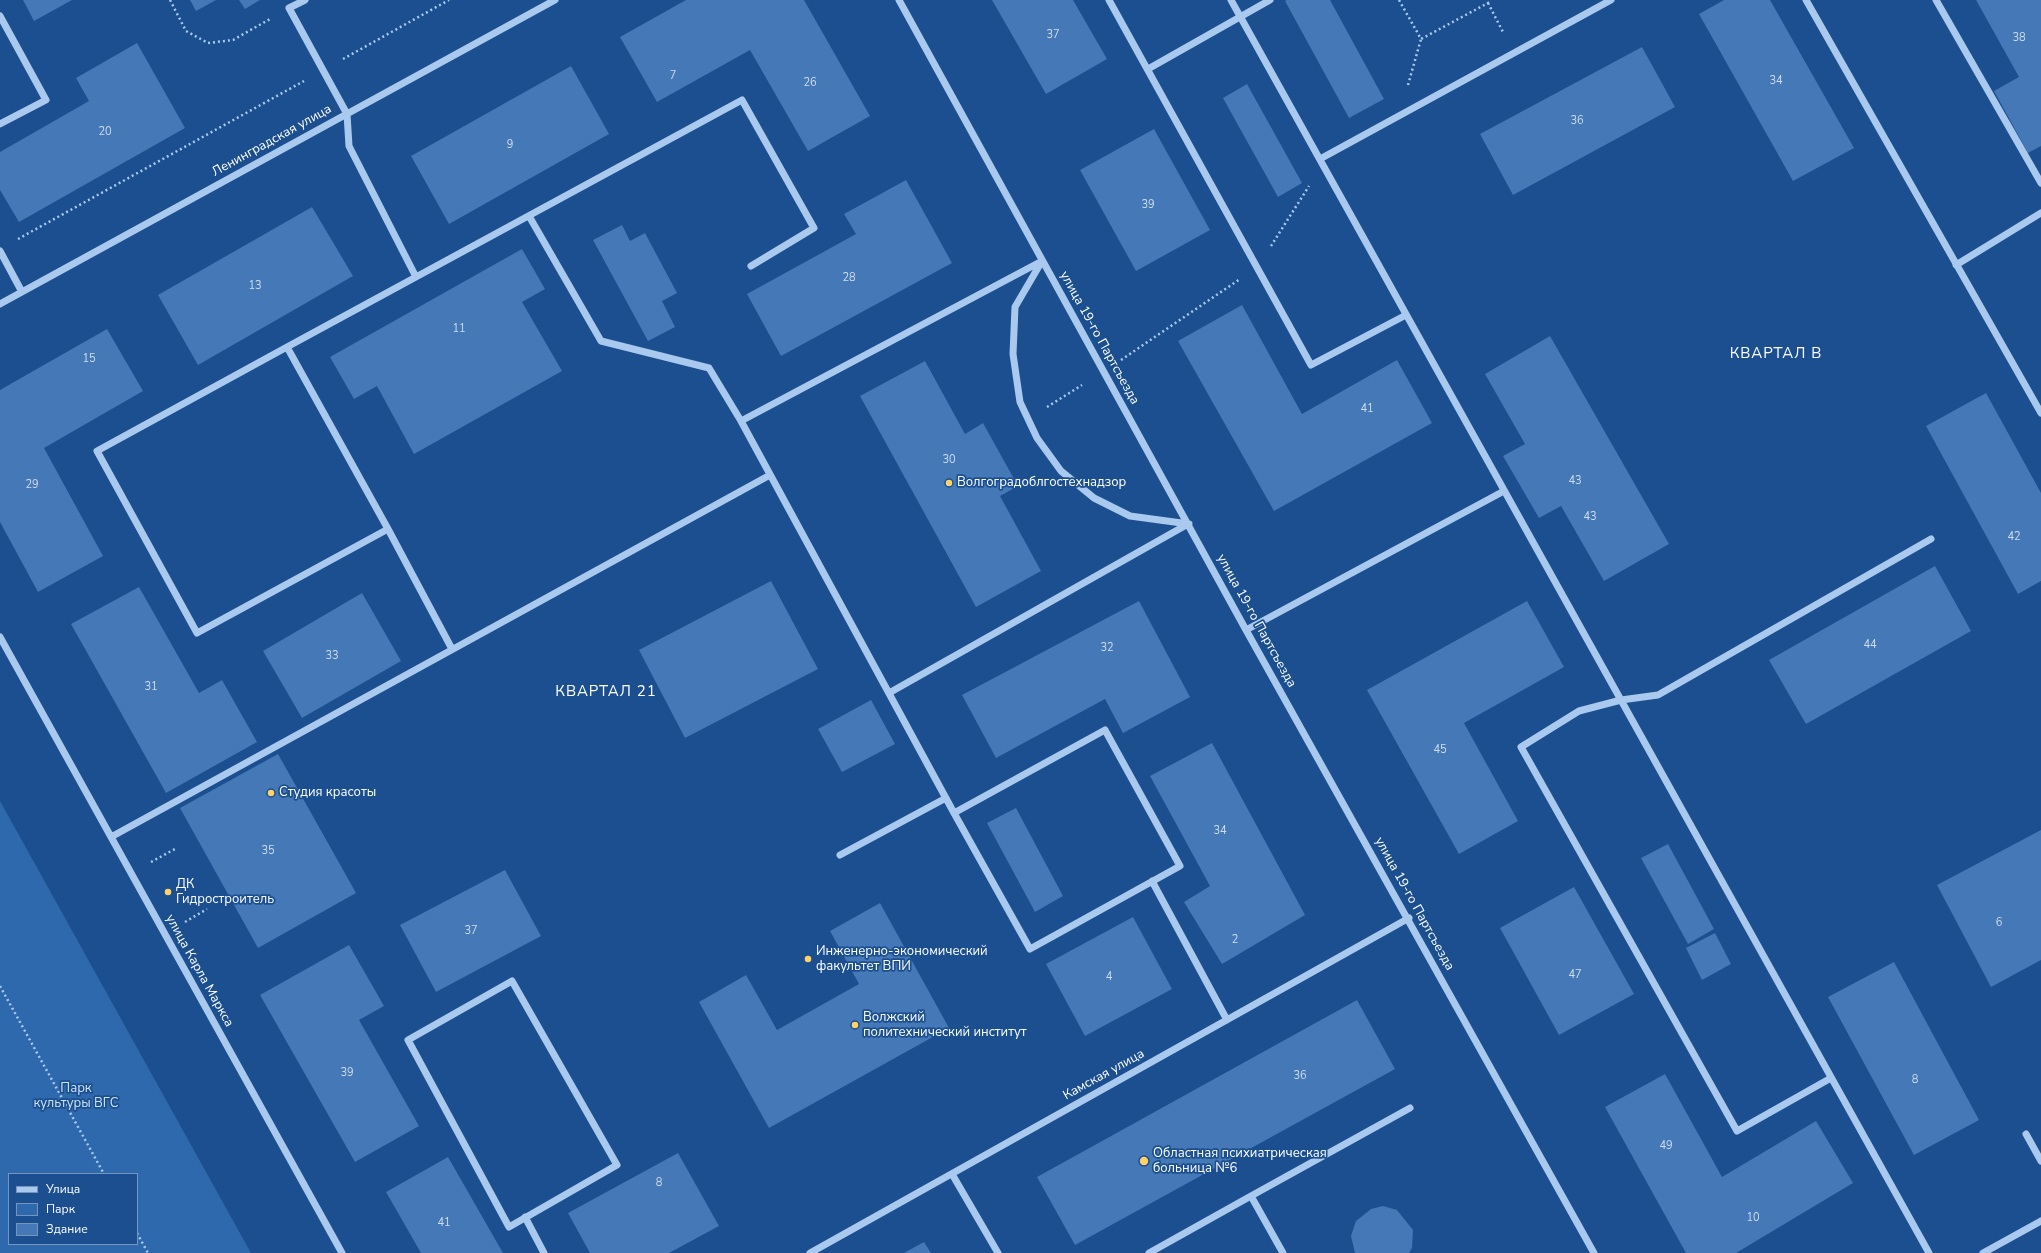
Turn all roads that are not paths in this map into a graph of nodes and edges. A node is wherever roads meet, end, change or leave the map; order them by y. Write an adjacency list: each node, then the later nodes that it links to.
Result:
1 (305, 0): 13 (street)
2 (555, 0): 13 (street, Ленинградская улица)
3 (898, 0): 20 (street, улица 19-го Партсъезда)
4 (1109, 0): 12 (street)
5 (1231, 0): 11 (street)
6 (1270, 0): 11 (street)
7 (1610, 0): 15 (street)
8 (1806, 0): 21 (street)
9 (1936, 0): 16 (street)
10 (0, 16): 14 (street)
11 (1240, 16): 12 (street); 15 (street)
12 (1148, 70): 26 (street)
13 (348, 114): 23 (street); 24 (street, Ленинградская улица)
14 (0, 124)
15 (1321, 162): 26 (street)
16 (2041, 183)
17 (2041, 213): 21 (street)
18 (529, 216): 22 (street); 23 (street); 29 (street)
19 (0, 250): 24 (street)
20 (1042, 261): 29 (street); 32 (street, улица 19-го Партсъезда); 32 (street)
21 (1956, 265): 28 (street)
22 (751, 266)
23 (416, 277): 27 (street)
24 (22, 292): 25 (street, Ленинградская улица)
25 (0, 304)
26 (1406, 315): 31 (street)
27 (287, 347): 33 (street); 33 (street)
28 (2041, 413)
29 (741, 421): 30 (street)
30 (770, 475): 37 (street); 38 (street)
31 (1504, 491): 35 (street); 39 (street)
32 (1189, 524): 35 (street, улица 19-го Партсъезда); 38 (street)
33 (388, 529): 37 (street)
34 (1931, 539): 39 (street)
35 (1246, 630): 45 (street, улица 19-го Партсъезда)
36 (0, 637): 42 (street, улица Карла Маркса)
37 (452, 649): 42 (street)
38 (889, 692): 40 (street)
39 (1621, 700): 47 (street); 47 (street)
40 (946, 798): 41 (street); 43 (street)
41 (954, 812): 44 (street); 44 (street)
42 (111, 837): 55 (street, улица Карла Маркса)
43 (840, 855)
44 (1152, 881): 46 (street)
45 (1409, 918): 46 (street, Камская улица); 61 (street, улица 19-го Партсъезда)
46 (1227, 1020): 51 (street, Камская улица)
47 (1831, 1078): 62 (street)
48 (1410, 1108): 52 (street)
49 (2026, 1134): 50 (street)
50 (2041, 1161)
51 (952, 1174): 57 (street, Камская улица); 58 (street)
52 (1251, 1196): 59 (street); 60 (street)
53 (525, 1217): 53 (street); 56 (street)
54 (2041, 1221): 63 (street)
55 (342, 1253)
56 (544, 1253)
57 (810, 1253)
58 (998, 1253)
59 (1149, 1253)
60 (1283, 1253)
61 (1594, 1253)
62 (1929, 1253)
63 (1983, 1253)

